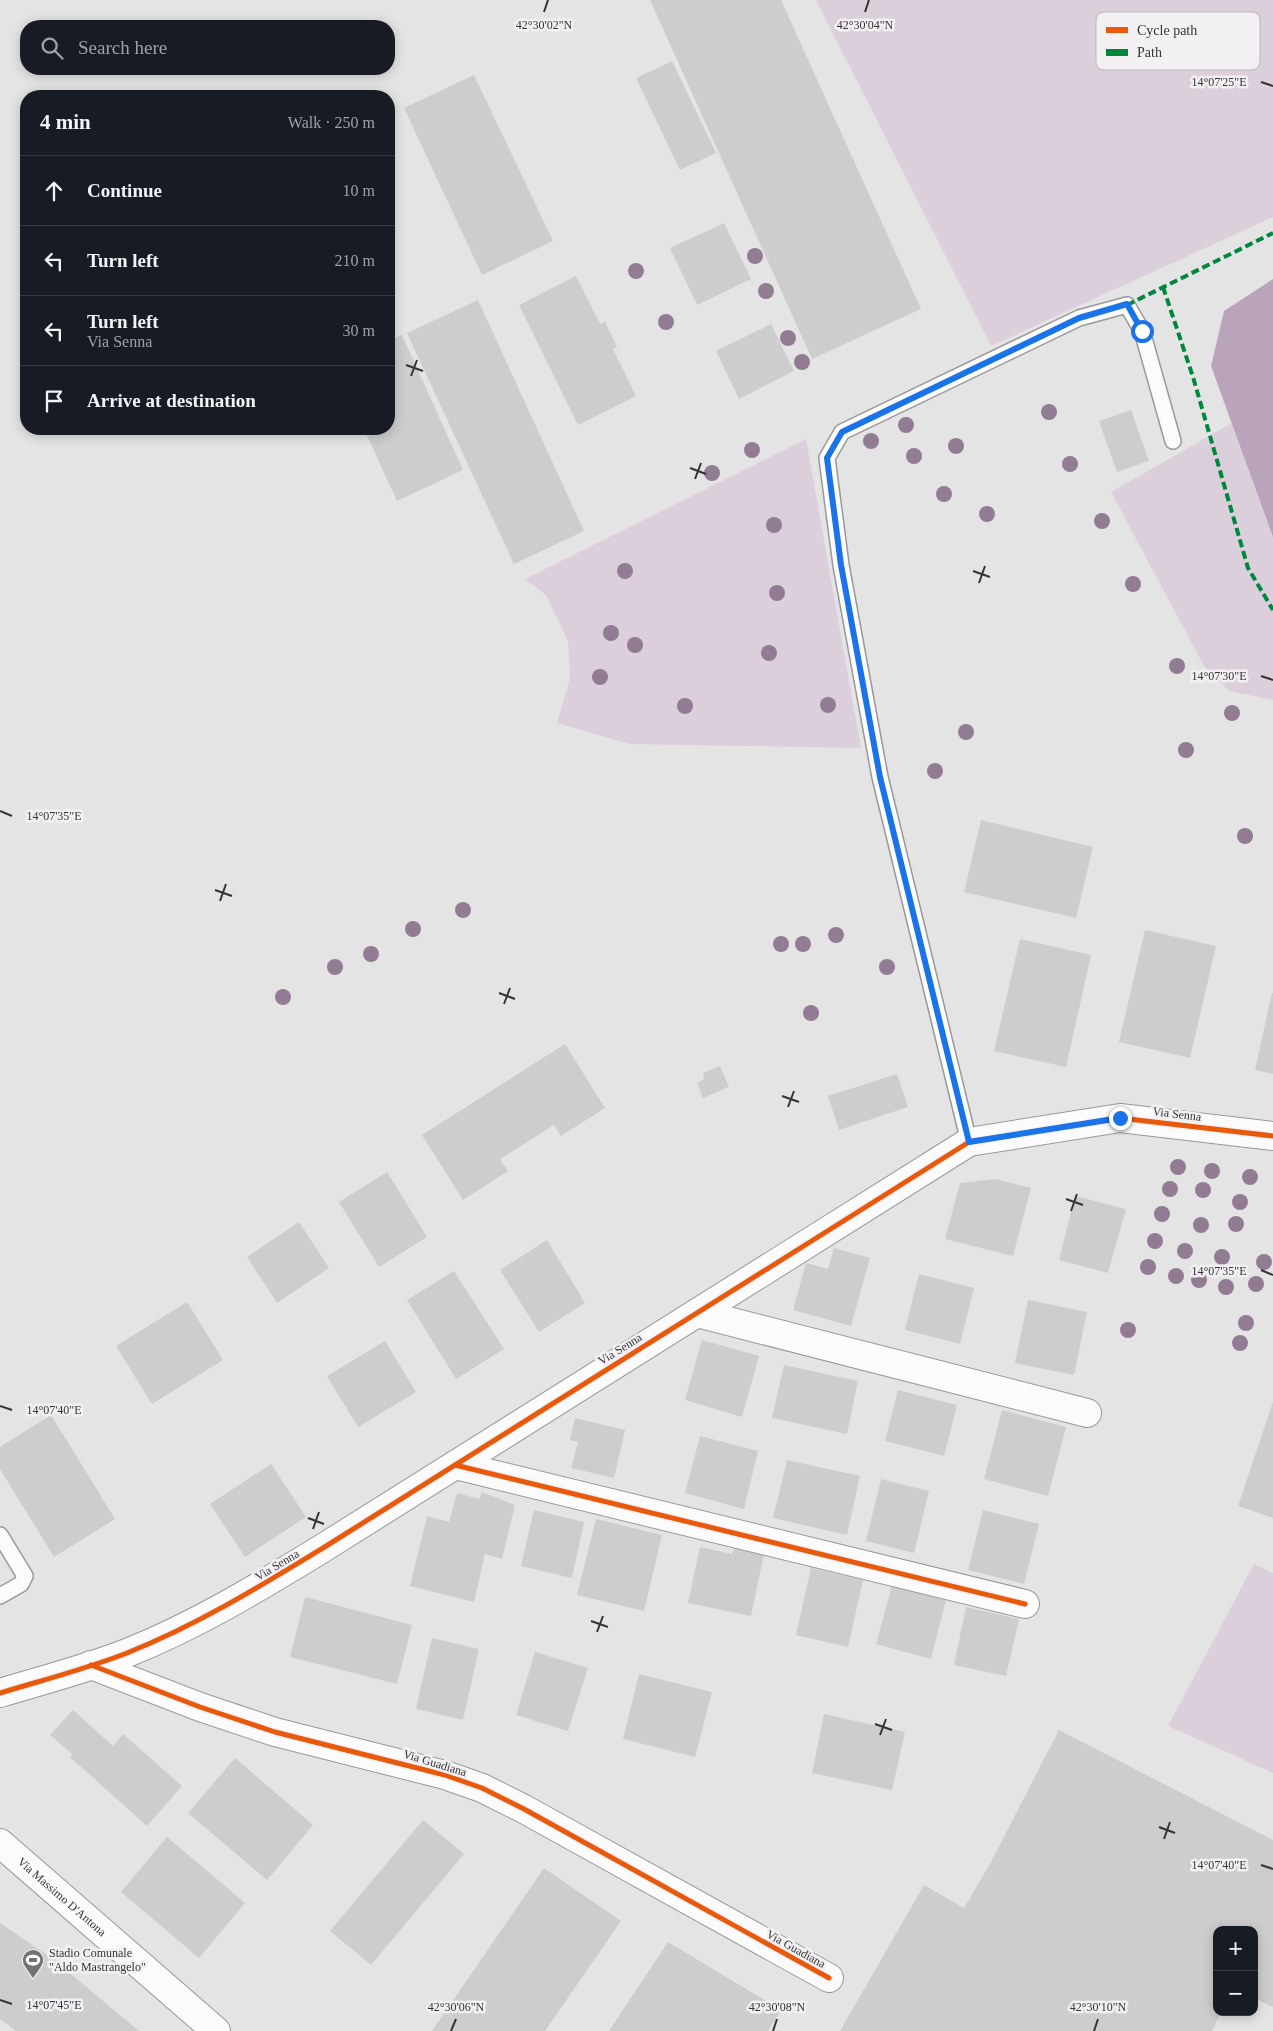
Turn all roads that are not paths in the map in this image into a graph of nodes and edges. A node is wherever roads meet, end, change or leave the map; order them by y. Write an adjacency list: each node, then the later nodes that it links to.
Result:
1 (1173, 441): 3 (lane)
2 (1273, 1136): 3 (street, Via Senna)
3 (969, 1142): 4 (street, Via Senna)
4 (697, 1313): 5 (street); 6 (street, Via Senna)
5 (1087, 1413)
6 (454, 1466): 9 (street); 10 (street, Via Senna)
7 (0, 1535): 8 (lane)
8 (0, 1596)
9 (1025, 1604)
10 (92, 1665): 11 (street, Via Senna); 13 (street, Via Guadiana)
11 (2, 1690)
12 (0, 1843): 14 (street, Via Massimo D'Antona)
13 (829, 1978)
14 (216, 2031)

